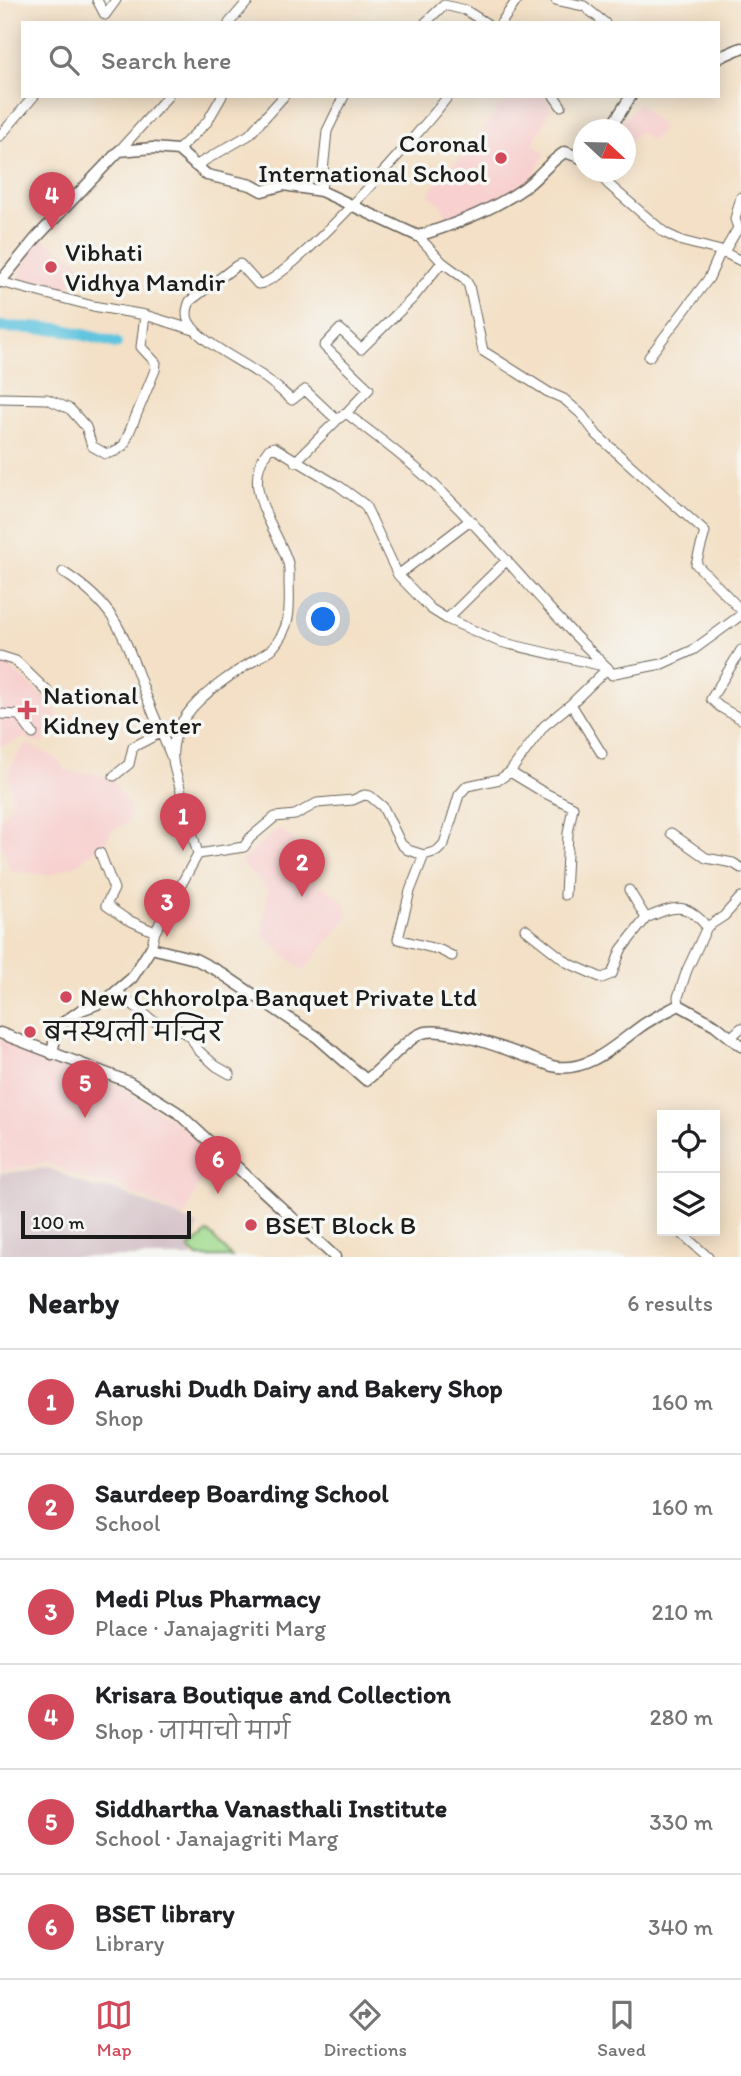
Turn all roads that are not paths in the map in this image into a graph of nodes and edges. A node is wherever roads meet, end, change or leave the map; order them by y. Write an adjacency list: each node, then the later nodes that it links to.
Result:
1 (97, 0): 6 (street)
2 (116, 0): 6 (street)
3 (249, 0): 7 (street)
4 (517, 0): 10 (street)
5 (556, 0): 11 (street)
6 (101, 19)
7 (231, 21)
8 (427, 21): 9 (street)
9 (483, 21)
10 (502, 21)
11 (603, 21)
12 (741, 48): 13 (street)
13 (720, 57)
14 (32, 98): 24 (street)
15 (166, 98): 26 (street)
16 (221, 98): 25 (street)
17 (282, 98): 28 (street)
18 (343, 98): 30 (street)
19 (446, 98): 32 (street)
20 (555, 98): 22 (street)
21 (630, 98): 23 (street)
22 (561, 106)
23 (616, 119)
24 (0, 136)
25 (178, 150): 26 (street); 28 (street)
26 (119, 151): 37 (street)
27 (573, 155): 33 (street)
28 (195, 166): 30 (street)
29 (606, 182): 34 (street)
30 (321, 191): 32 (street)
31 (741, 197): 34 (street)
32 (352, 205): 33 (street); 39 (street)
33 (418, 236): 35 (street)
34 (723, 252): 36 (street); 40 (street)
35 (442, 261): 42 (street); 49 (street)
36 (741, 261)
37 (0, 282): 38 (street)
38 (145, 315): 39 (street); 41 (street)
39 (196, 331): 43 (street)
40 (649, 357)
41 (0, 398)
42 (346, 413): 43 (street); 45 (street)
43 (337, 420): 44 (street)
44 (295, 461): 48 (street); 61 (street)
45 (469, 520): 46 (street); 48 (street)
46 (507, 560): 50 (street); 53 (street)
47 (63, 572): 58 (street)
48 (398, 575): 50 (street)
49 (741, 613): 53 (street)
50 (447, 620): 53 (street)
51 (741, 650): 57 (street)
52 (0, 656): 54 (street)
53 (608, 668): 55 (street)
54 (50, 694)
55 (571, 704): 60 (street); 62 (street)
56 (0, 714): 59 (street)
57 (741, 719)
58 (162, 732): 61 (street); 63 (street)
59 (33, 734)
60 (602, 754)
61 (173, 761): 66 (street)
62 (510, 772): 67 (street); 70 (street)
63 (114, 776)
64 (671, 833): 68 (street)
65 (100, 853): 75 (street)
66 (198, 854): 67 (street); 75 (street)
67 (424, 855): 77 (street)
68 (741, 868)
69 (629, 890): 72 (street)
70 (565, 895)
71 (741, 897): 73 (street)
72 (646, 918): 73 (street); 74 (street)
73 (707, 927): 79 (street)
74 (524, 929)
75 (155, 933): 76 (street)
76 (151, 948): 78 (street); 79 (street)
77 (452, 956)
78 (116, 991): 84 (street); 85 (street)
79 (679, 1005): 82 (street)
80 (741, 1028): 82 (street)
81 (0, 1033): 84 (street)
82 (731, 1037): 83 (street)
83 (741, 1046)
84 (52, 1054): 87 (street)
85 (230, 1074)
86 (685, 1236): 88 (street)
87 (335, 1257)
88 (708, 1257)

